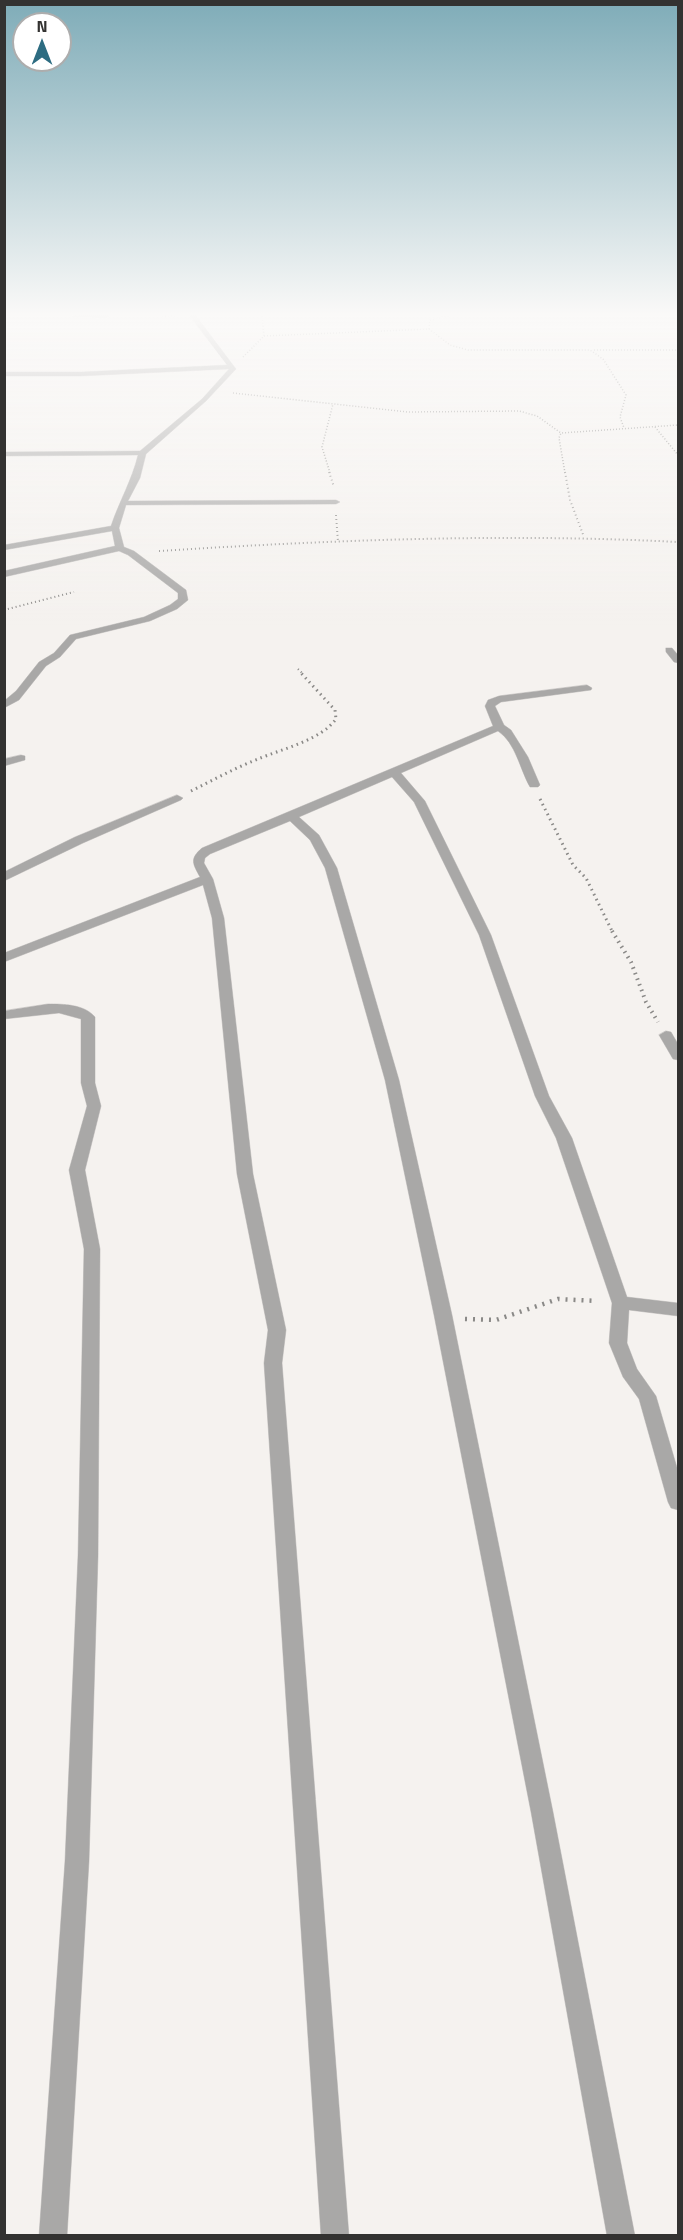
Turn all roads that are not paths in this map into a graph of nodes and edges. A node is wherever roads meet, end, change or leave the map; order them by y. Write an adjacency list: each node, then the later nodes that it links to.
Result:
1 (179, 421): 2 (street)
2 (142, 453): 3 (street); 5 (street)
3 (4, 454)
4 (336, 502): 5 (street)
5 (123, 503): 6 (street)
6 (115, 528): 7 (street); 8 (street)
7 (4, 548)
8 (120, 548): 9 (street); 13 (street)
9 (4, 574)
10 (669, 650): 11 (street)
11 (678, 660)
12 (587, 688): 14 (street)
13 (4, 705)
14 (499, 727): 17 (street); 18 (street)
15 (21, 758): 16 (street)
16 (4, 763)
17 (393, 771): 20 (street); 27 (street)
18 (534, 785)
19 (177, 798): 21 (street)
20 (292, 817): 22 (street); 32 (street)
21 (4, 877)
22 (207, 879): 23 (street); 31 (street)
23 (4, 957)
24 (4, 1015): 30 (street)
25 (666, 1035): 26 (street)
26 (678, 1056)
27 (621, 1303): 28 (street); 29 (street)
28 (678, 1309)
29 (678, 1502)
30 (53, 2235)
31 (335, 2235)
32 (621, 2235)

